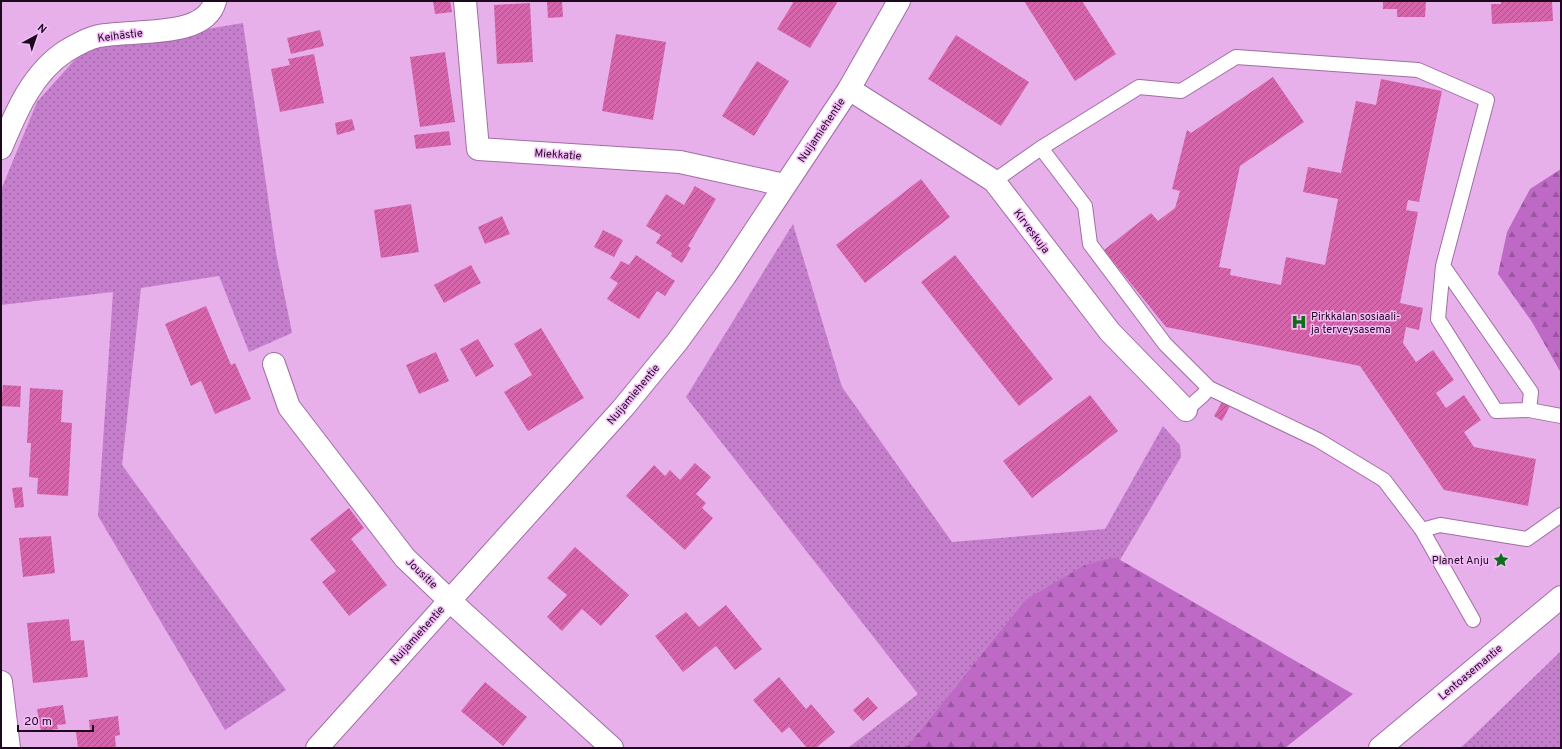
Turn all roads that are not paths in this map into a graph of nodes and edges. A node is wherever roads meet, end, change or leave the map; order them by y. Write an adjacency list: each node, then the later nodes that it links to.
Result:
1 (465, 1): 8 (street, Miekkatie)
2 (899, 1): 4 (street, Nuijamiehentie)
3 (215, 3): 5 (street, Keihästie)
4 (849, 89): 7 (street, Kirveskuja); 8 (street, Nuijamiehentie)
5 (1, 148)
6 (1041, 148): 7 (lane); 9 (lane); 11 (lane)
7 (994, 181): 12 (street, Kirveskuja)
8 (784, 184): 18 (street, Nuijamiehentie)
9 (1443, 266): 13 (lane); 13 (lane)
10 (274, 364): 18 (street, Jousitie)
11 (1209, 388): 12 (lane); 16 (lane)
12 (1186, 410)
13 (1530, 410): 14 (lane)
14 (1561, 416)
15 (1561, 516): 16 (lane)
16 (1422, 530): 19 (lane)
17 (1561, 597): 24 (street, Lentoasemantie)
18 (449, 600): 22 (street, Nuijamiehentie); 23 (street, Jousitie)
19 (1473, 620)
20 (1, 682): 21 (street)
21 (9, 748)
22 (317, 748)
23 (612, 748)
24 (1380, 748)

